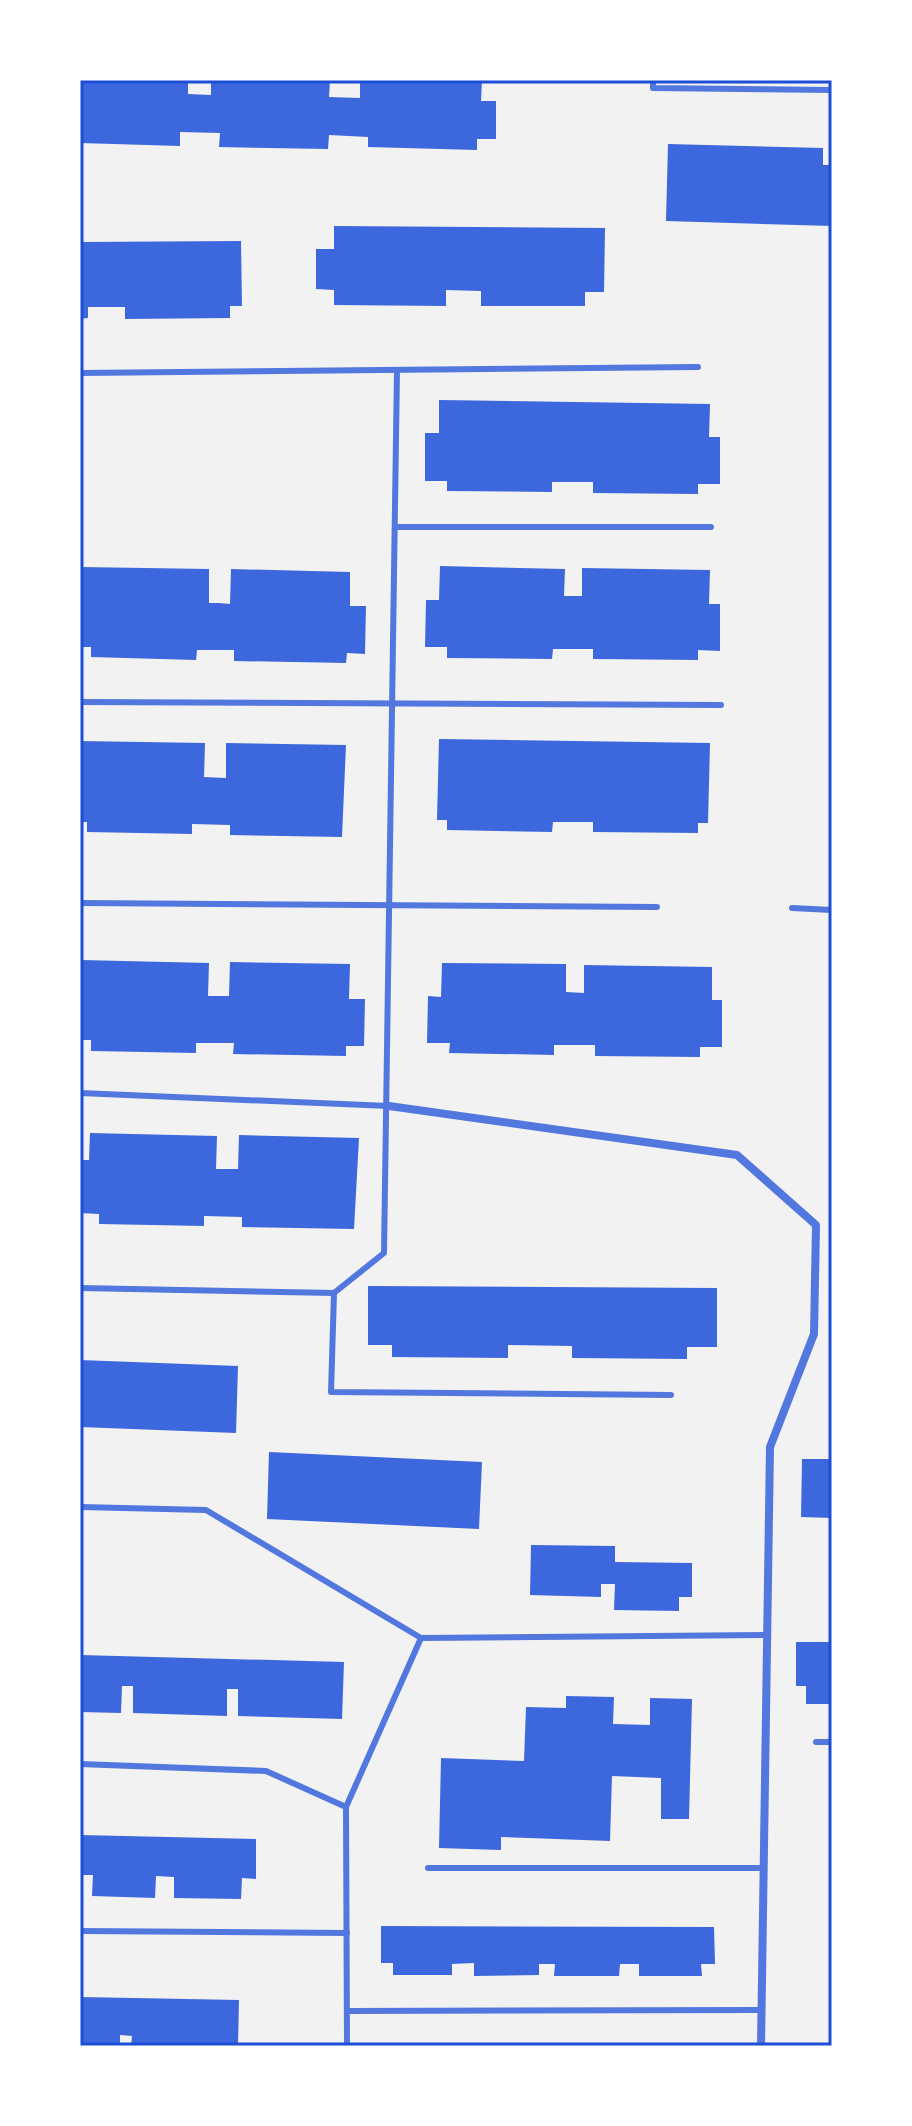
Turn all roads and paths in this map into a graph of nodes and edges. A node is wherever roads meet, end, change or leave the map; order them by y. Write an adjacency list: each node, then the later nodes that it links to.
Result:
1 (653, 80): 2 (lane)
2 (832, 90)
3 (698, 367): 4 (lane)
4 (397, 370): 5 (lane); 6 (lane)
5 (80, 373)
6 (395, 527): 7 (lane); 9 (lane)
7 (711, 527)
8 (80, 702): 9 (lane)
9 (393, 704): 10 (lane); 12 (lane)
10 (721, 705)
11 (80, 903): 12 (lane)
12 (391, 905): 13 (lane); 17 (lane)
13 (657, 907)
14 (792, 908): 15 (lane)
15 (832, 910)
16 (80, 1093): 17 (lane)
17 (389, 1106): 19 (lane); 22 (street)
18 (80, 1288): 19 (lane)
19 (334, 1293): 20 (lane)
20 (671, 1395)
21 (80, 1507): 23 (lane)
22 (767, 1635): 23 (lane); 29 (street)
23 (421, 1638): 27 (lane)
24 (816, 1742): 25 (lane)
25 (832, 1742)
26 (80, 1764): 27 (lane)
27 (346, 1807): 31 (lane)
28 (428, 1868): 29 (lane)
29 (763, 1868): 32 (street)
30 (80, 1931): 31 (lane)
31 (347, 1933): 33 (lane)
32 (761, 2010): 33 (lane); 35 (street)
33 (347, 2011): 34 (lane)
34 (347, 2046)
35 (761, 2046)

